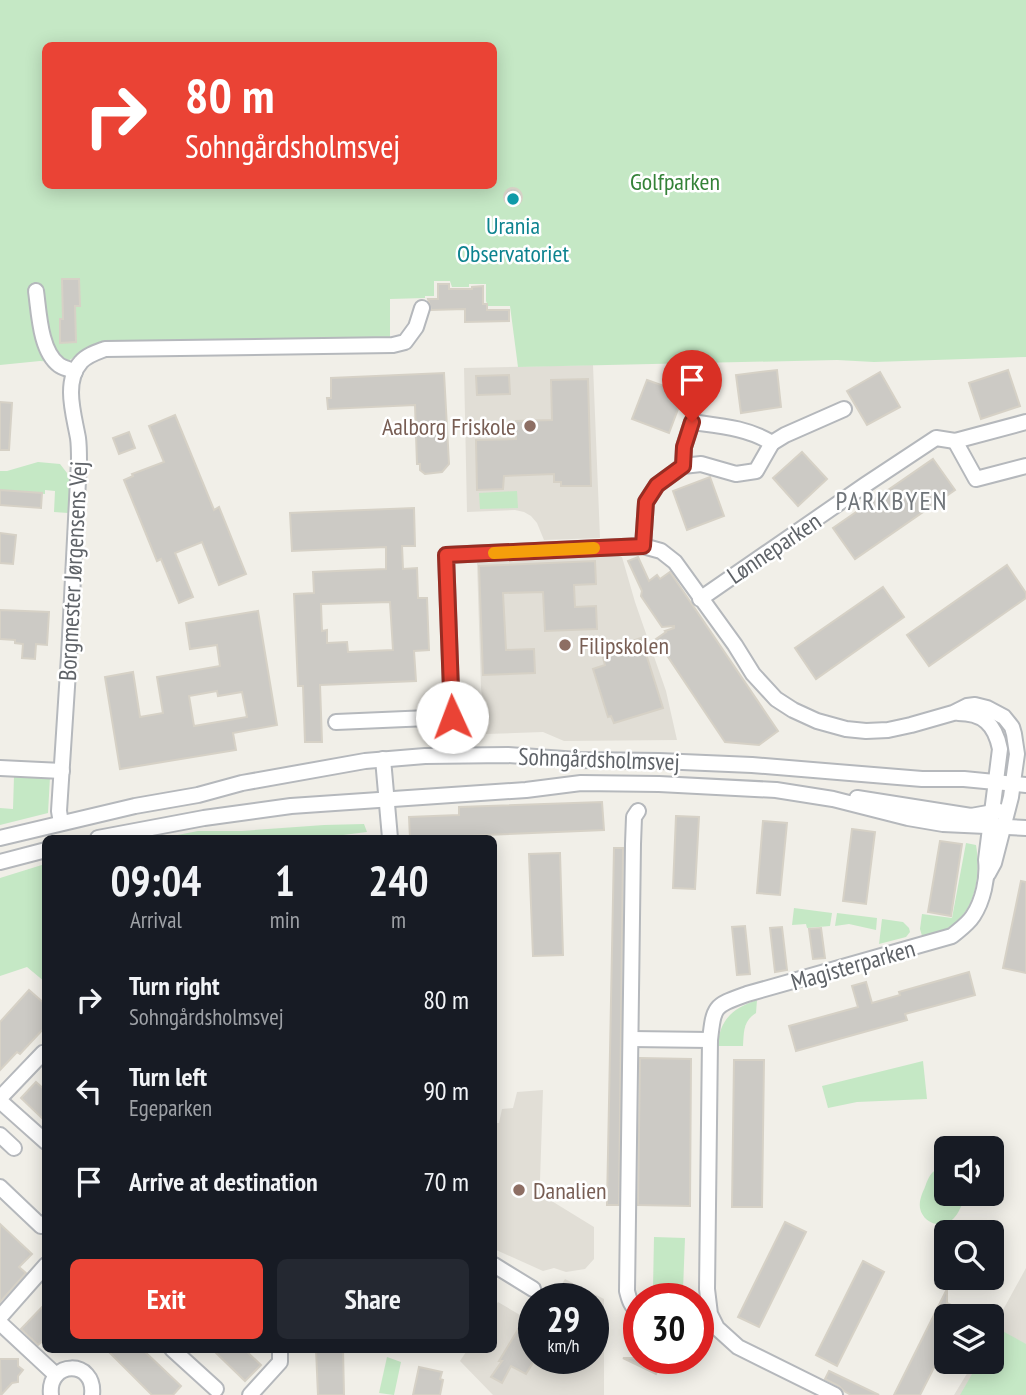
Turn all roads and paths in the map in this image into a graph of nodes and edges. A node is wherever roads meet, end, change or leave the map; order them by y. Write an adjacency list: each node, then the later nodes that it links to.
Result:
1 (36, 291): 3 (street)
2 (422, 308): 3 (street)
3 (75, 372): 16 (street, Borgmester Jørgensens Vej)
4 (844, 409): 7 (street)
5 (1026, 422): 6 (street, Lønneparken)
6 (955, 441): 9 (street); 11 (street, Lønneparken)
7 (772, 443): 8 (street); 8 (street)
8 (683, 466): 10 (street)
9 (1026, 466)
10 (643, 546): 11 (street); 13 (street)
11 (700, 599): 12 (street)
12 (953, 713): 17 (street); 18 (street)
13 (336, 722)
14 (383, 759): 17 (street, Sohngårdsholmsvej); 19 (street); 22 (street, Sohngårdsholmsvej)
15 (0, 768): 16 (street)
16 (62, 771): 22 (street, Borgmester Jørgensens Vej)
17 (997, 782): 18 (street, Sohngårdsholmsvej); 21 (street)
18 (1017, 794): 21 (street); 21 (street)
19 (387, 799): 21 (street, Sohngårdsholmsvej); 24 (street, Sohngårdsholmsvej); 25 (street)
20 (638, 811): 29 (street)
21 (995, 819): 23 (street, Sohngårdsholmsvej); 30 (street, Magisterparken)
22 (61, 823): 26 (street, Sohngårdsholmsvej)
23 (1026, 828)
24 (114, 835)
25 (390, 835)
26 (0, 838)
27 (42, 851): 28 (street)
28 (0, 862)
29 (631, 1040): 30 (street); 41 (street)
30 (710, 1040): 42 (street, Magisterparken)
31 (42, 1054): 32 (street)
32 (0, 1100): 34 (street)
33 (0, 1135): 35 (street)
34 (42, 1138)
35 (14, 1148)
36 (0, 1187): 37 (street)
37 (42, 1224)
38 (497, 1267): 40 (street)
39 (42, 1270): 43 (street)
40 (523, 1283)
41 (627, 1283)
42 (704, 1283)
43 (0, 1320): 47 (street)
44 (714, 1322): 52 (street, Magisterparken)
45 (176, 1353): 48 (street)
46 (280, 1353): 51 (street)
47 (56, 1375): 49 (street); 50 (street)
48 (216, 1393)
49 (51, 1395)
50 (92, 1395)
51 (250, 1395)
52 (835, 1395)

